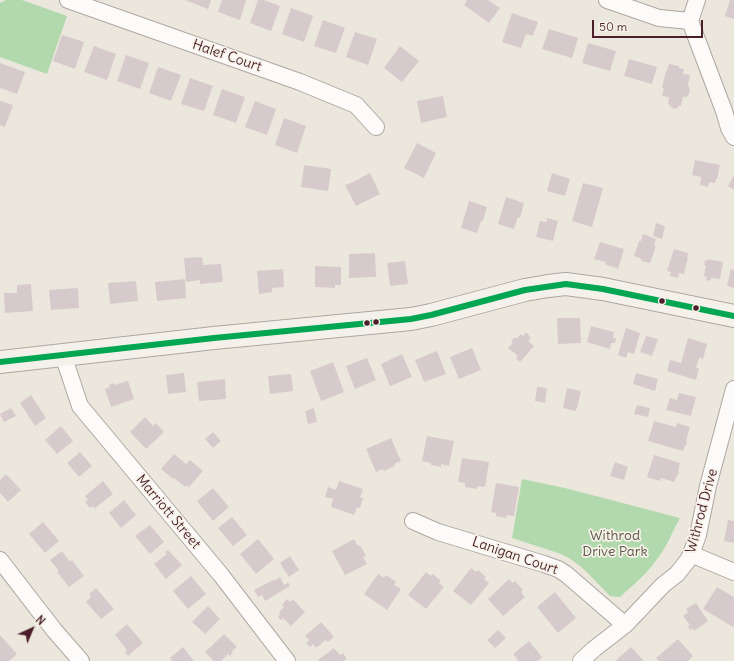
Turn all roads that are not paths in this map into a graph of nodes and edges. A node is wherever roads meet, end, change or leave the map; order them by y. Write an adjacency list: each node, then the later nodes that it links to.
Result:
1 (68, 0): 5 (street, Halef Court)
2 (607, 0): 4 (street)
3 (697, 0): 4 (street)
4 (690, 21): 6 (street)
5 (376, 127)
6 (734, 137)
7 (734, 316): 8 (street)
8 (63, 355): 9 (street); 17 (street, Marriott Street)
9 (0, 362)
10 (734, 389): 12 (street, Withrod Drive)
11 (413, 521): 15 (street, Lanigan Court)
12 (692, 554): 14 (street); 15 (street, Withrod Drive)
13 (0, 560): 16 (street)
14 (734, 572)
15 (625, 625): 18 (street, Withrod Drive)
16 (81, 661)
17 (288, 661)
18 (581, 661)

